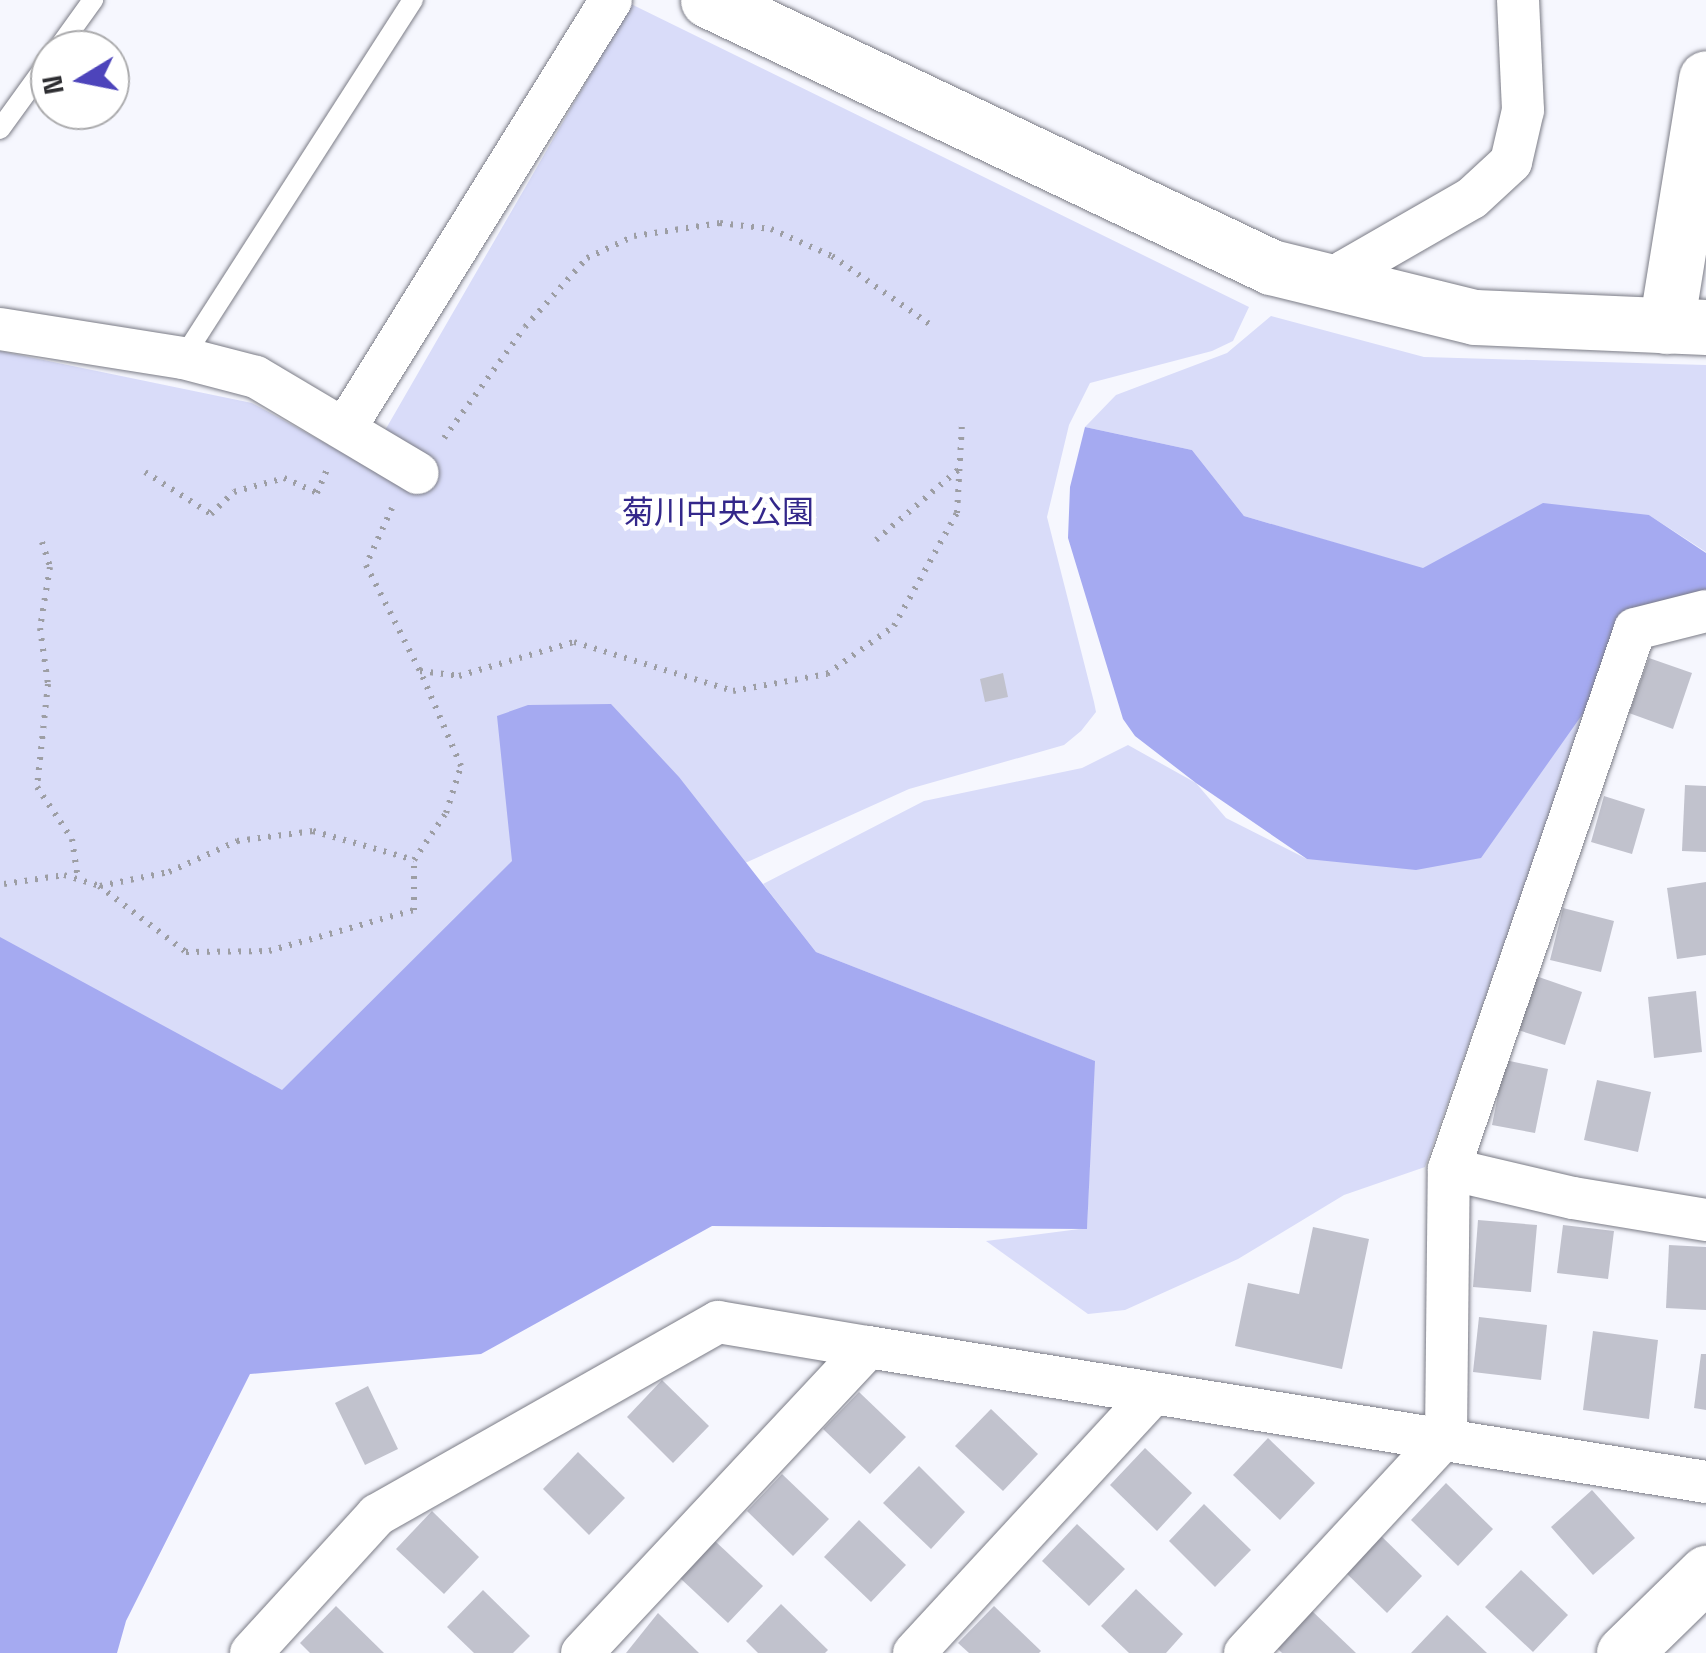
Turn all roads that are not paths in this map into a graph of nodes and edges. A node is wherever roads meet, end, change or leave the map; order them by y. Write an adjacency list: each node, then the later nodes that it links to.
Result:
1 (93, 0): 6 (lane)
2 (413, 0): 13 (lane)
3 (612, 0): 14 (street)
4 (1518, 0): 10 (street)
5 (726, 4): 10 (street)
6 (71, 30)
7 (1706, 78): 11 (street)
8 (30, 88): 9 (lane)
9 (0, 129)
10 (1337, 285): 11 (street)
11 (1686, 326)
12 (0, 329): 13 (street)
13 (183, 358): 14 (street)
14 (347, 425): 15 (street)
15 (418, 473)
16 (1706, 611): 17 (street)
17 (1448, 1169): 18 (street); 21 (street)
18 (1706, 1220)
19 (868, 1346): 20 (street); 24 (street); 25 (street)
20 (1152, 1394): 21 (street); 26 (street)
21 (1446, 1436): 22 (street); 27 (street)
22 (1706, 1482)
23 (1706, 1573): 28 (street)
24 (251, 1653)
25 (582, 1653)
26 (914, 1653)
27 (1246, 1653)
28 (1624, 1653)

